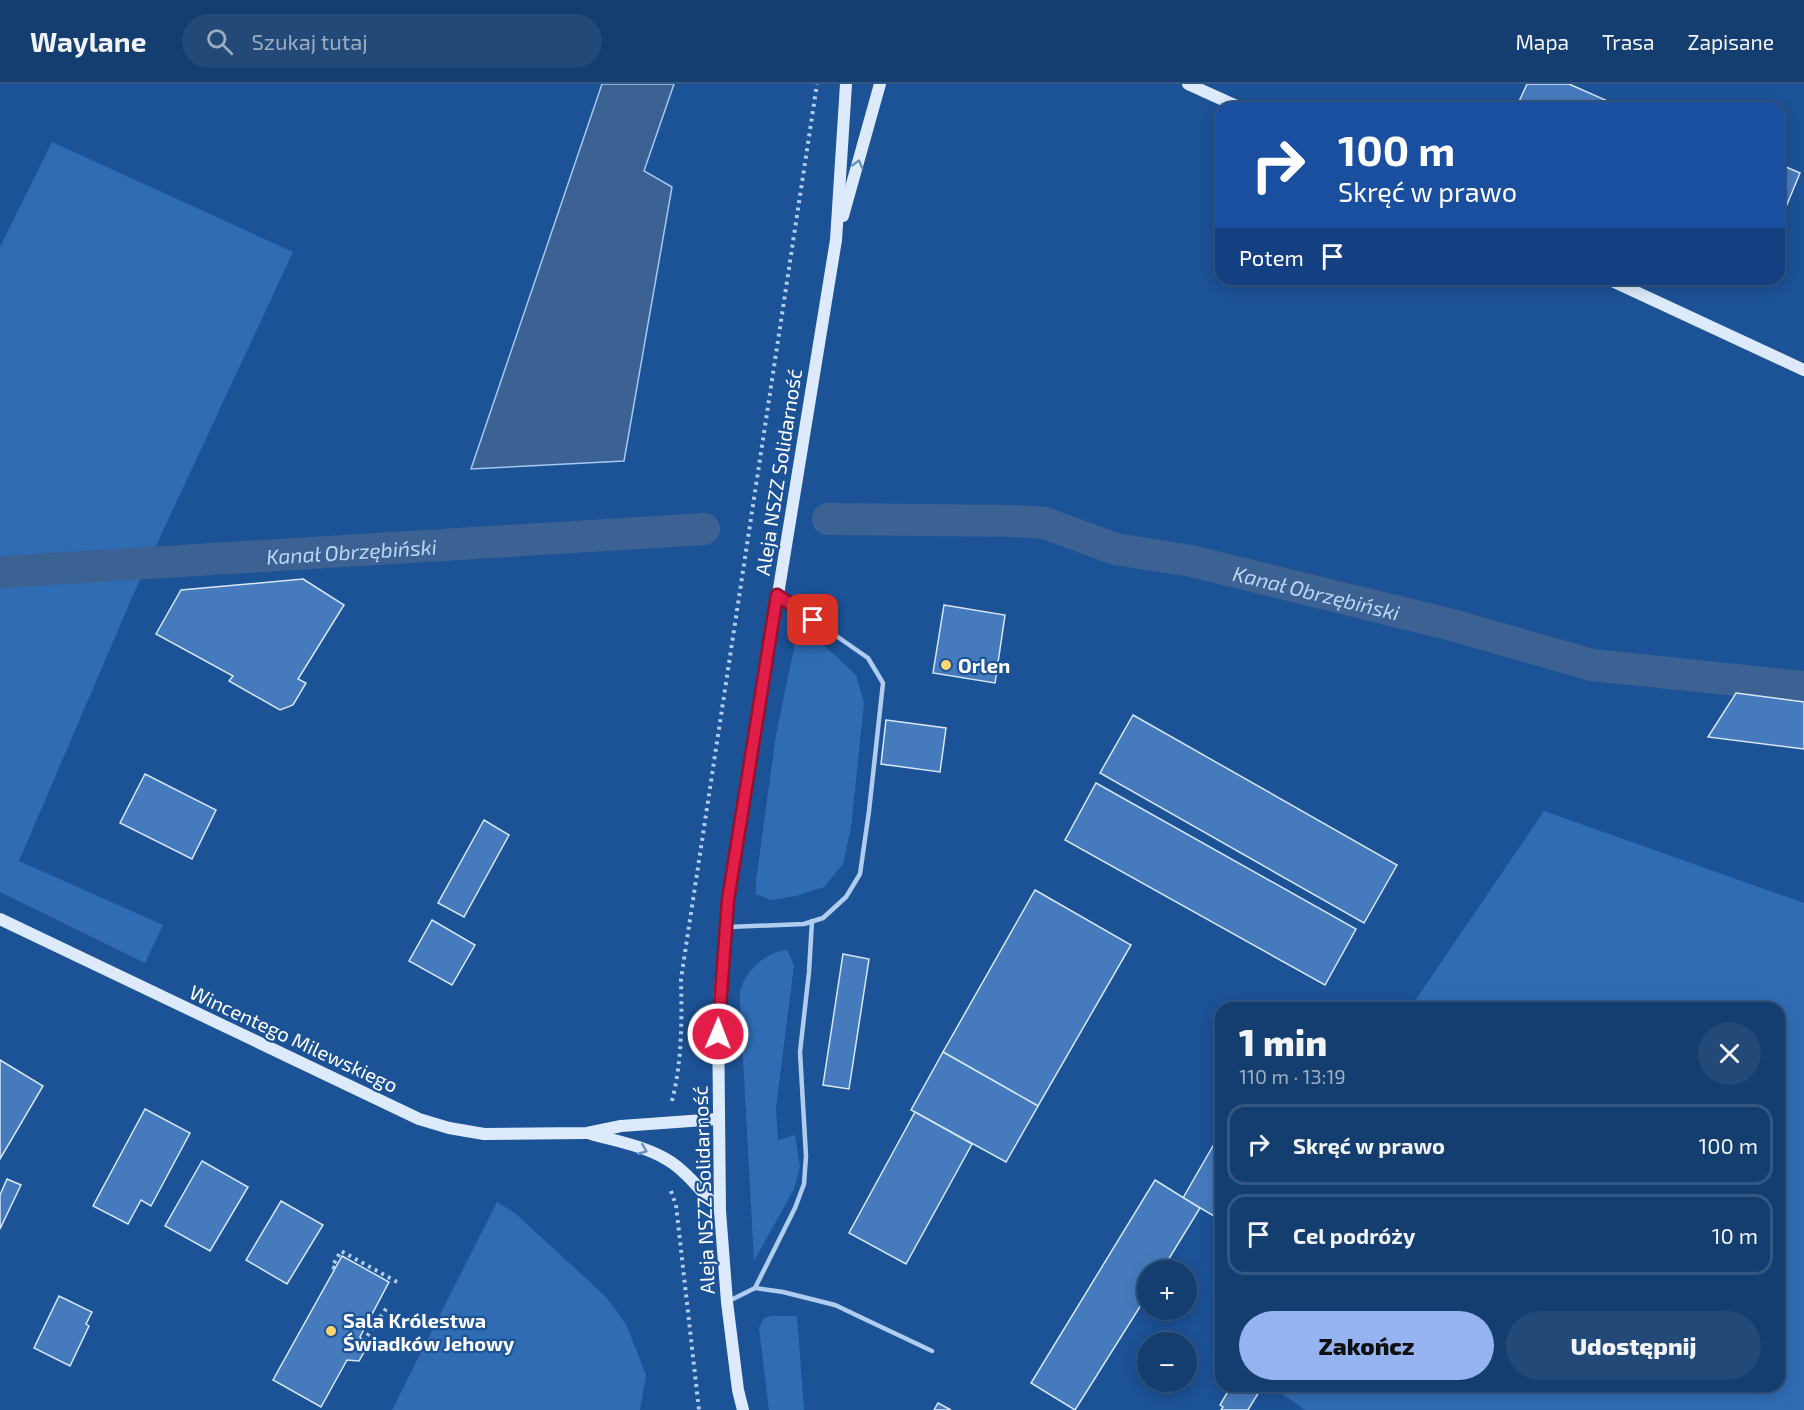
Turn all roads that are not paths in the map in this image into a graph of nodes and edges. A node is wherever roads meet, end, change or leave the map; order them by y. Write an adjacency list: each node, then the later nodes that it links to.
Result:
1 (846, 84): 5 (street, Aleja NSZZ Solidarność)
2 (880, 84): 5 (street, Aleja NSZZ Solidarność, one-way to 2)
3 (1194, 86): 4 (street)
4 (1228, 102)
5 (836, 240): 8 (street, Aleja NSZZ Solidarność)
6 (1621, 285): 7 (street)
7 (1804, 370)
8 (777, 595): 10 (lane); 11 (street, Aleja NSZZ Solidarność)
9 (0, 919): 13 (street, Wincentego Milewskiego)
10 (812, 921): 11 (lane); 15 (lane)
11 (726, 927): 12 (street, Aleja NSZZ Solidarność)
12 (718, 1119): 13 (street, Wincentego Milewskiego); 14 (street, Aleja NSZZ Solidarność)
13 (587, 1133): 14 (street, Wincentego Milewskiego, one-way to 14)
14 (720, 1211): 16 (street, Aleja NSZZ Solidarność)
15 (755, 1288): 16 (lane); 17 (lane)
16 (727, 1302): 18 (street, Aleja NSZZ Solidarność)
17 (932, 1351)
18 (738, 1390): 19 (street, Aleja NSZZ Solidarność); 20 (street, Aleja NSZZ Solidarność)
19 (736, 1410)
20 (743, 1410)

